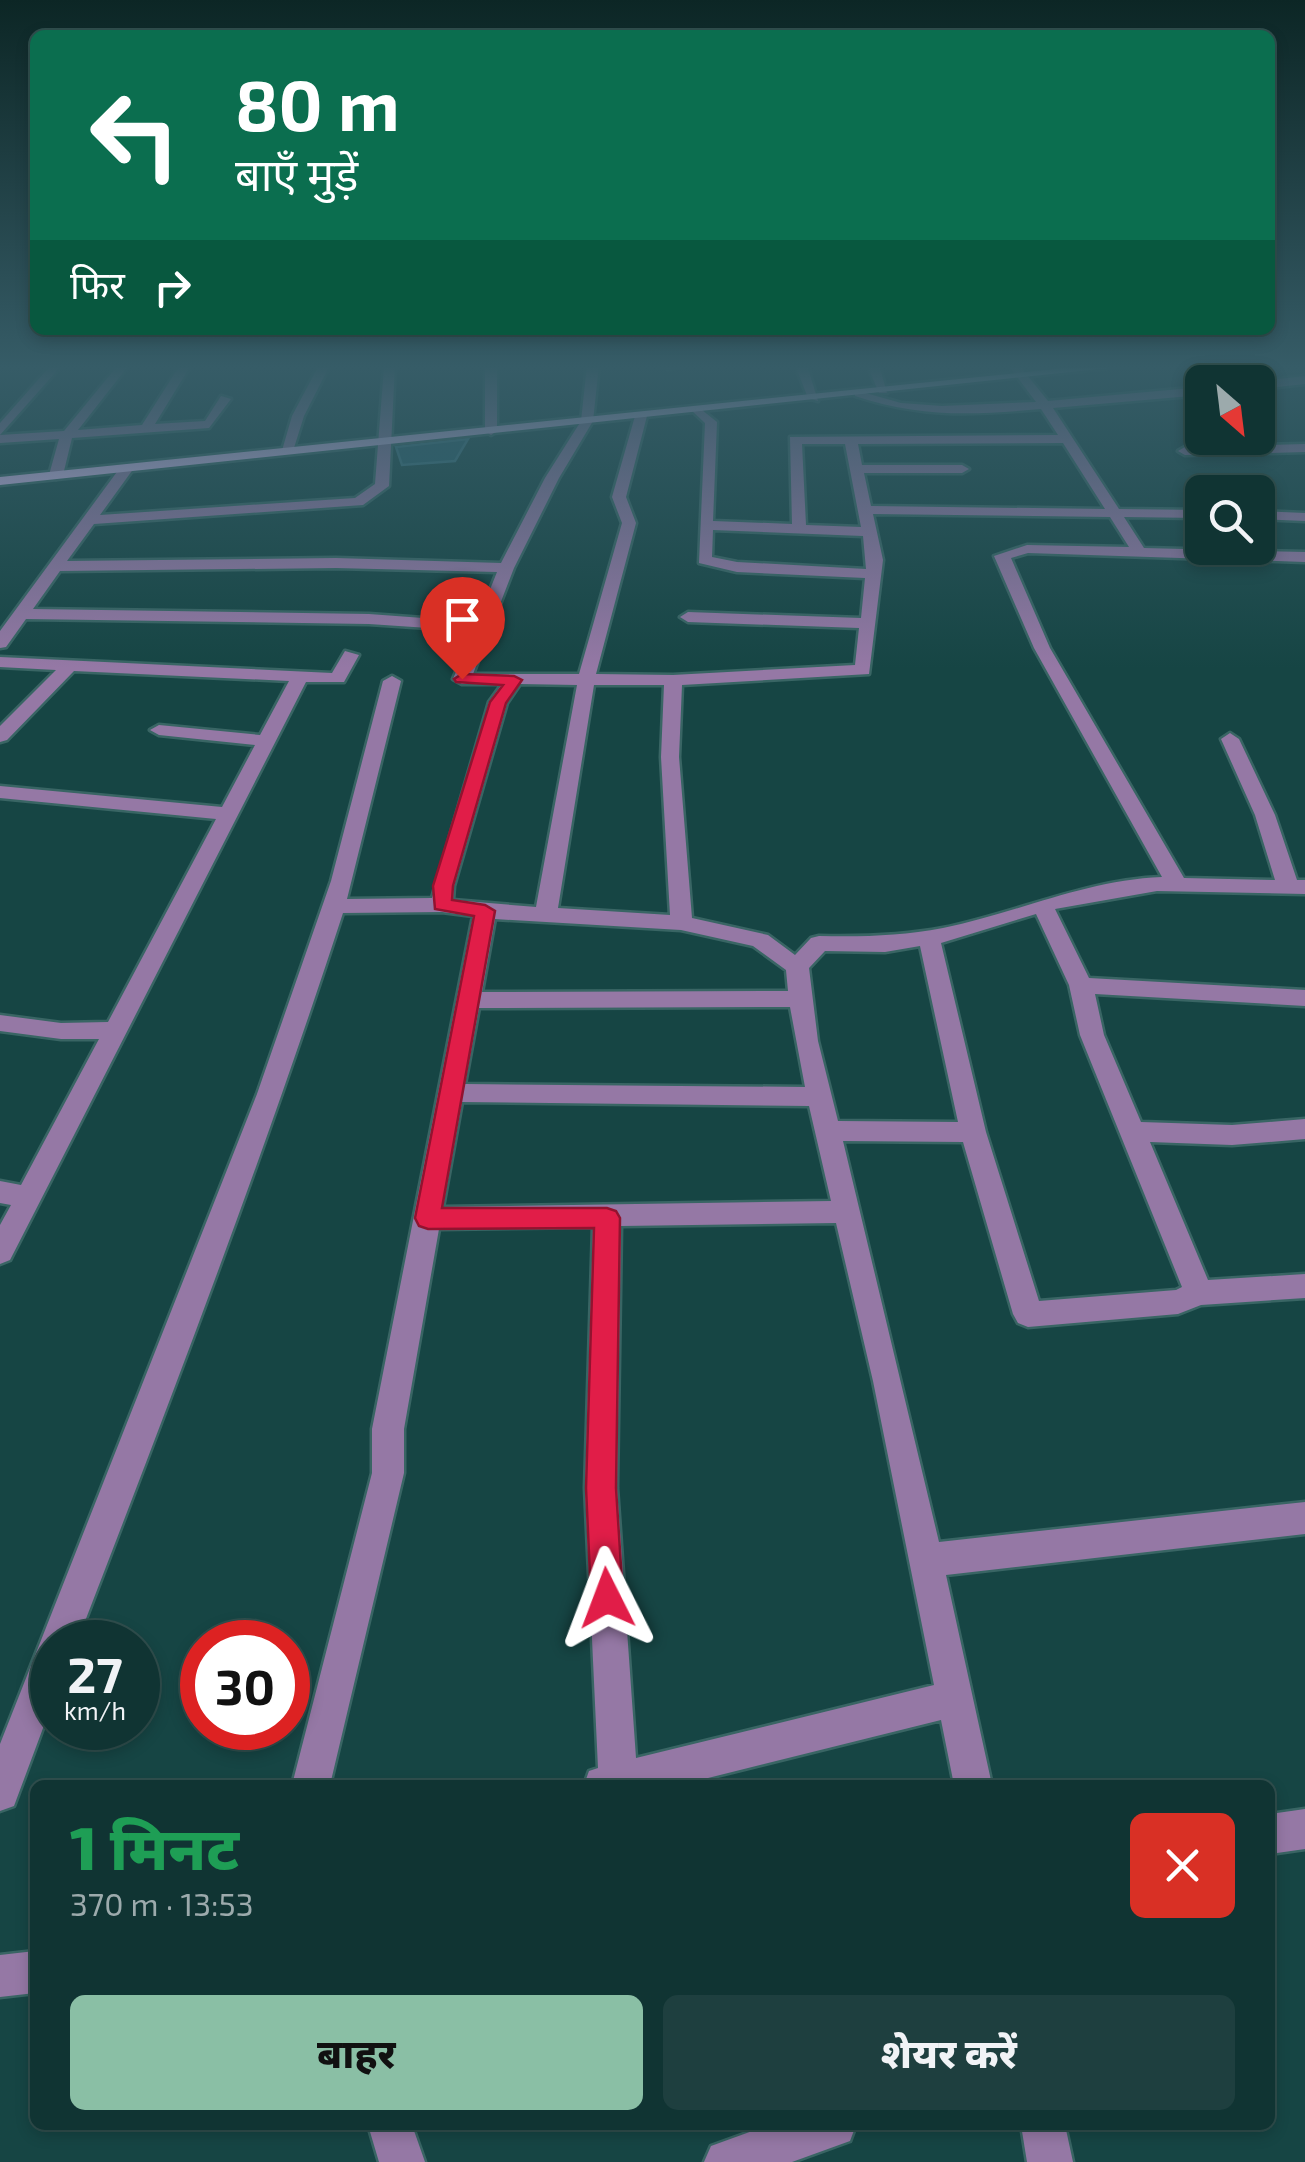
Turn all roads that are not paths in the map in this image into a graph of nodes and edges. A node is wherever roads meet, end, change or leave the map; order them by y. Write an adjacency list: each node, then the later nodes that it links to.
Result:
1 (58, 466): 13 (street)
2 (148, 466): 10 (main road)
3 (382, 466): 20 (street)
4 (559, 466): 27 (street)
5 (628, 466): 41 (street)
6 (707, 466): 21 (street)
7 (797, 466): 22 (street)
8 (855, 466): 11 (street)
9 (1083, 466): 16 (street)
10 (127, 468): 13 (main road); 20 (street)
11 (856, 469): 12 (street); 15 (street)
12 (962, 469)
13 (56, 475): 14 (main road)
14 (0, 481)
15 (867, 510): 16 (street); 23 (street)
16 (1112, 511): 17 (street); 24 (street)
17 (1185, 513)
18 (1275, 516): 19 (street)
19 (1305, 517)
20 (90, 520): 26 (street)
21 (706, 525): 22 (street); 28 (street)
22 (800, 528): 23 (street)
23 (870, 532): 28 (street)
24 (1138, 551): 25 (street); 48 (street)
25 (1305, 557)
26 (57, 566): 27 (street); 29 (street)
27 (506, 568): 32 (street)
28 (873, 574): 31 (street)
29 (21, 614): 32 (street); 33 (street)
30 (688, 616): 31 (street)
31 (868, 624): 39 (street)
32 (484, 628): 38 (street)
33 (0, 643)
34 (351, 655): 37 (street)
35 (0, 662): 36 (street)
36 (70, 666): 37 (street); 43 (street)
37 (300, 676): 45 (street)
38 (514, 680): 41 (street); 50 (street)
39 (672, 680): 41 (street); 55 (street)
40 (392, 681): 52 (street)
41 (586, 681): 54 (street)
42 (158, 730): 45 (street)
43 (0, 736)
44 (1230, 739): 49 (street)
45 (266, 742): 47 (street)
46 (0, 792): 47 (street)
47 (228, 814): 63 (street)
48 (1177, 885): 49 (street); 51 (street)
49 (1297, 886)
50 (442, 905): 52 (street); 53 (street)
51 (1042, 905): 56 (street); 58 (street)
52 (334, 906): 80 (street)
53 (485, 911): 54 (street); 60 (street)
54 (546, 914): 55 (street)
55 (681, 923): 57 (street)
56 (929, 938): 57 (street); 68 (street)
57 (797, 967): 61 (street)
58 (1081, 985): 59 (street); 69 (street)
59 (1305, 998)
60 (468, 1000): 61 (street); 64 (street)
61 (800, 1000): 65 (street)
62 (0, 1024): 63 (street)
63 (116, 1030): 71 (street)
64 (452, 1093): 65 (street); 73 (street)
65 (819, 1097): 67 (street)
66 (1305, 1129): 69 (street)
67 (827, 1131): 68 (street); 72 (street)
68 (973, 1132): 77 (street)
69 (1131, 1132): 77 (street)
70 (0, 1192): 71 (street)
71 (29, 1197): 75 (street)
72 (847, 1212): 74 (street); 79 (street)
73 (428, 1218): 74 (street); 83 (street)
74 (607, 1218): 84 (street)
75 (0, 1252)
76 (1305, 1286): 77 (street)
77 (1199, 1293)
78 (1305, 1518): 79 (street)
79 (926, 1560): 81 (street)
80 (68, 1620)
81 (954, 1698): 85 (street); 86 (street)
82 (30, 1715): 87 (street)
83 (312, 1780)
84 (611, 1780)
85 (623, 1780)
86 (972, 1780)
87 (0, 1792)
88 (1305, 1829): 89 (street)
89 (1275, 1833)
90 (30, 1973): 91 (street)
91 (0, 1976)
92 (392, 2130): 96 (street)
93 (821, 2130): 95 (street)
94 (1044, 2130): 97 (street)
95 (740, 2160)
96 (402, 2162)
97 (1050, 2162)

